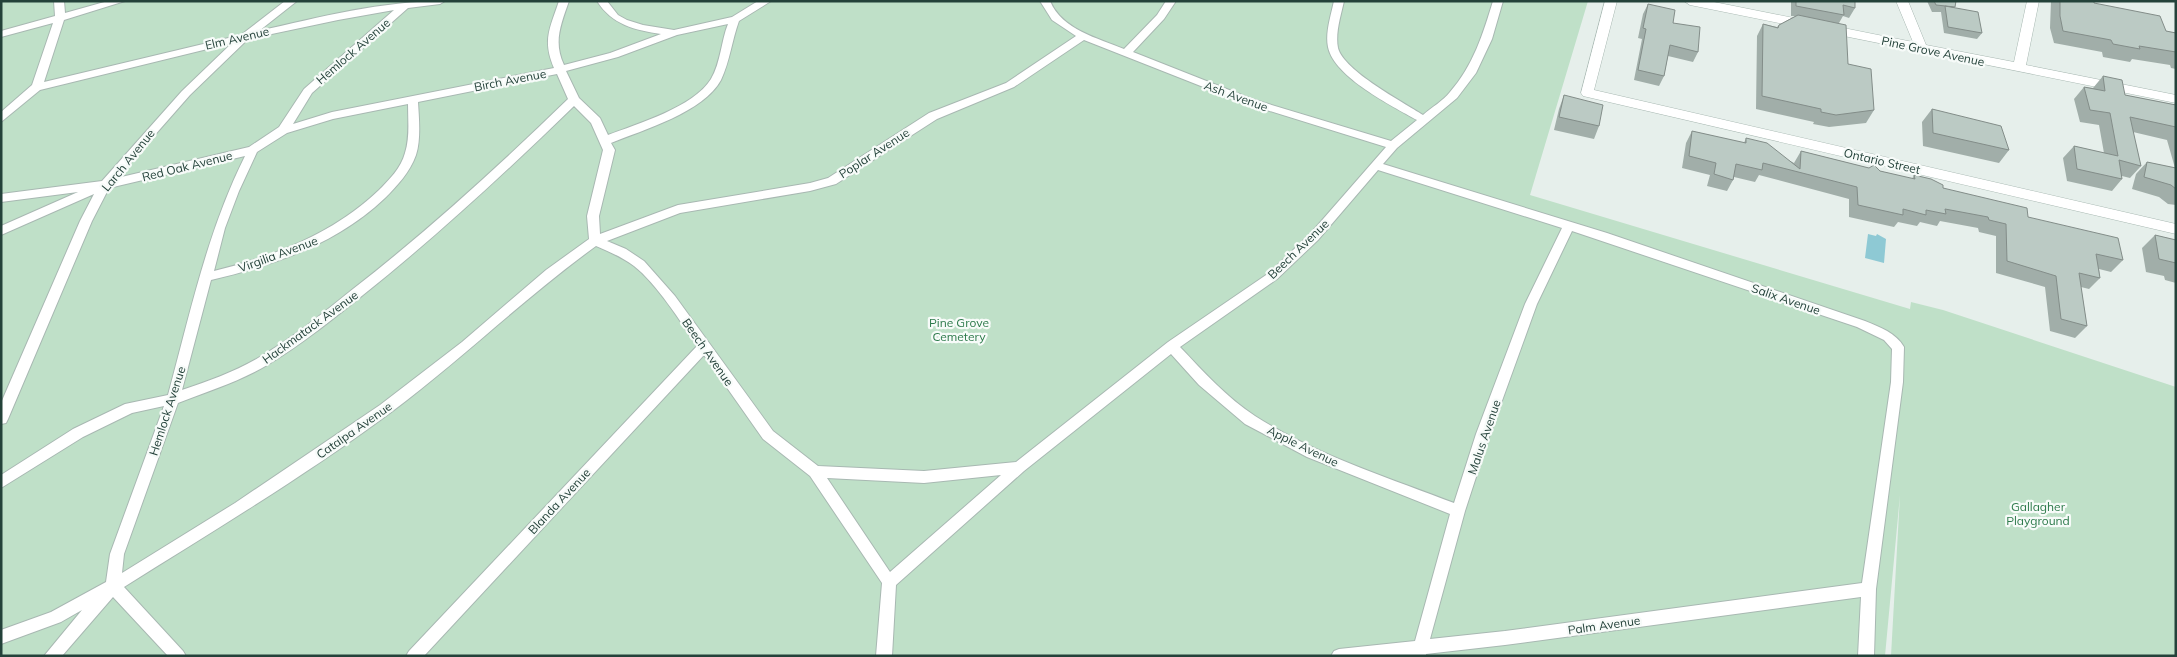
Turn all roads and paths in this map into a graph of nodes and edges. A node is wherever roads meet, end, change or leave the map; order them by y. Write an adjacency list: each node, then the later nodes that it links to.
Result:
1 (60, 1): 17 (lane)
2 (120, 1): 17 (lane)
3 (292, 1): 21 (lane, Larch Avenue)
4 (440, 1): 16 (lane, Elm Avenue)
5 (564, 1): 26 (lane)
6 (602, 1): 19 (lane)
7 (766, 1): 18 (lane, Birch Avenue)
8 (1045, 1): 22 (lane)
9 (1170, 1): 24 (lane)
10 (1340, 1): 32 (lane)
11 (1498, 1): 32 (lane, Beech Avenue)
12 (1611, 1): 41 (street, Ontario Street)
13 (1690, 1): 23 (street, Pine Grove Avenue)
14 (1902, 1): 23 (street)
15 (2034, 1): 25 (street)
16 (408, 2): 21 (lane, Elm Avenue); 33 (lane, Hemlock Avenue)
17 (60, 16): 20 (lane); 27 (lane)
18 (735, 19): 19 (lane, Birch Avenue); 34 (lane)
19 (674, 33): 26 (lane, Birch Avenue)
20 (1, 34)
21 (248, 34): 27 (lane, Elm Avenue); 38 (lane, Larch Avenue)
22 (1083, 36): 24 (lane, Ash Avenue); 43 (lane, Poplar Avenue)
23 (1921, 48): 25 (street, Pine Grove Avenue)
24 (1125, 54): 35 (lane, Ash Avenue)
25 (2019, 69): 28 (street, Pine Grove Avenue)
26 (559, 70): 29 (lane, Birch Avenue); 30 (lane)
27 (37, 87): 31 (lane)
28 (2176, 98)
29 (412, 100): 33 (lane, Birch Avenue); 44 (lane, Virgilia Avenue)
30 (574, 100): 34 (lane); 47 (lane, Hackmatack Avenue)
31 (1, 118)
32 (1423, 120): 35 (lane, Beech Avenue)
33 (283, 130): 36 (lane, Birch Avenue)
34 (607, 140): 43 (lane)
35 (1393, 145): 37 (lane, Beech Avenue)
36 (253, 150): 38 (lane, Red Oak Avenue); 44 (lane, Hemlock Avenue)
37 (1374, 165): 40 (lane, Salix Avenue); 45 (lane, Beech Avenue)
38 (105, 185): 39 (lane, Red Oak Avenue); 42 (lane); 48 (lane, Larch Avenue)
39 (1, 198)
40 (1568, 225): 52 (lane, Malus Avenue); 55 (lane, Salix Avenue)
41 (2176, 229)
42 (1, 231)
43 (595, 241): 46 (lane, Beech Avenue); 54 (lane, Catalpa Avenue)
44 (206, 277): 47 (lane, Hemlock Avenue)
45 (1172, 346): 49 (lane, Beech Avenue); 52 (lane, Apple Avenue)
46 (704, 347): 50 (lane, Beech Avenue); 60 (lane, Blanda Avenue)
47 (173, 399): 51 (lane, Hackmatack Avenue); 54 (lane, Hemlock Avenue)
48 (1, 419)
49 (1018, 467): 50 (lane); 53 (lane, Beech Avenue)
50 (815, 472): 53 (lane, Beech Avenue)
51 (1, 482)
52 (1458, 511): 57 (lane, Malus Avenue)
53 (888, 582): 61 (lane)
54 (113, 586): 56 (lane, Catalpa Avenue); 58 (lane); 59 (lane)
55 (1869, 589): 57 (lane, Palm Avenue); 63 (lane, Salix Avenue)
56 (1, 637)
57 (1420, 651): 62 (lane, Palm Avenue)
58 (52, 656)
59 (178, 656)
60 (414, 656)
61 (884, 656)
62 (1339, 656)
63 (1866, 656)

